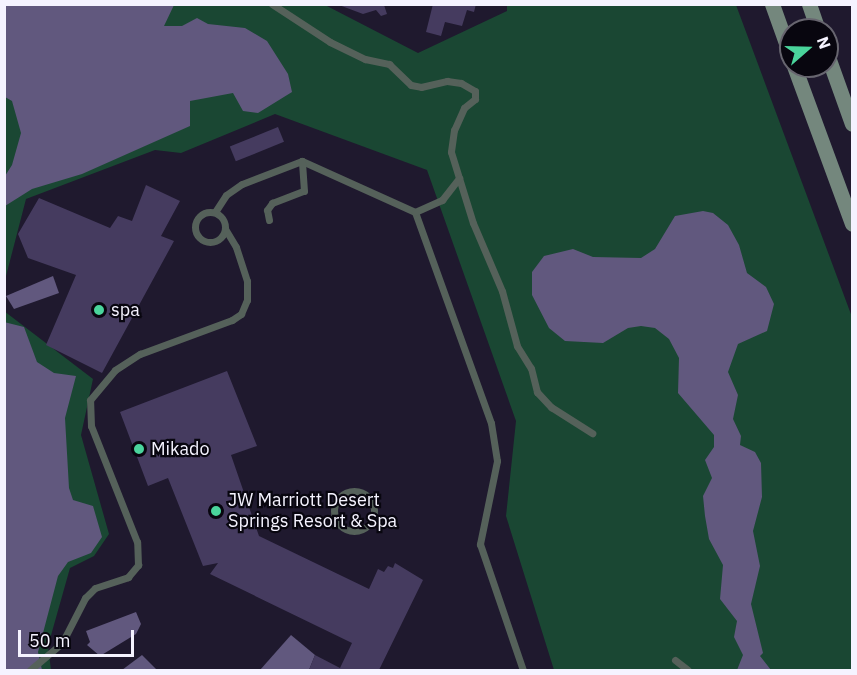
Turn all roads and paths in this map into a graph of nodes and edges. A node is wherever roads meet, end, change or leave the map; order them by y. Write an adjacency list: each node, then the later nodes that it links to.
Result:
1 (272, 4): 8 (lane)
2 (772, 4): 3 (main road)
3 (779, 24)
4 (798, 78): 12 (main road)
5 (836, 78): 6 (main road)
6 (852, 124)
7 (302, 161): 9 (lane); 10 (lane); 11 (lane)
8 (459, 178): 10 (lane); 14 (lane)
9 (216, 212): 13 (lane); 13 (lane)
10 (415, 212): 18 (lane)
11 (269, 220)
12 (852, 224)
13 (225, 229): 17 (lane)
14 (592, 433)
15 (361, 530): 15 (lane)
16 (675, 660): 19 (lane)
17 (30, 670)
18 (523, 670)
19 (687, 670)

